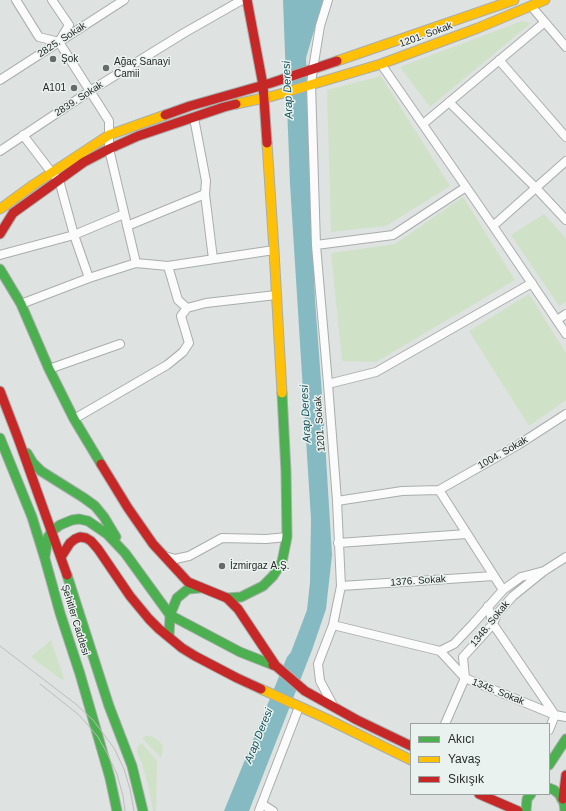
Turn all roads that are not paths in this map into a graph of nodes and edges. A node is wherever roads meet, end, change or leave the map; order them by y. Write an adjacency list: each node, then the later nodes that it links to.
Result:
1 (16, 0): 11 (street)
2 (52, 0): 11 (street)
3 (124, 0): 11 (street, 2825. Sokak)
4 (242, 0): 19 (street, 2839. Sokak)
5 (247, 0): 17 (main road)
6 (328, 0): 15 (street, 1201. Sokak)
7 (514, 0): 15 (main road, 1201. Sokak)
8 (545, 0): 9 (main road, 1201. Sokak)
9 (531, 6): 10 (street); 14 (main road, 1201. Sokak)
10 (545, 22): 12 (street); 13 (street)
11 (59, 42): 16 (street, 2825. Sokak); 19 (street)
12 (566, 47)
13 (499, 60): 21 (street); 26 (street)
14 (381, 64): 18 (main road, 1201. Sokak); 23 (street)
15 (308, 70): 17 (main road); 18 (street, 1201. Sokak)
16 (0, 80)
17 (267, 84): 20 (main road); 25 (main road)
18 (308, 85): 20 (main road); 42 (street, 1201. Sokak)
19 (90, 91): 24 (street, 2839. Sokak); 25 (street)
20 (264, 98): 22 (main road); 43 (main road)
21 (449, 102): 23 (street); 33 (street)
22 (194, 118): 27 (main road); 34 (street)
23 (423, 124): 32 (street)
24 (23, 135): 28 (street, 2839. Sokak); 30 (street)
25 (109, 135): 27 (street); 30 (main road)
26 (566, 137)
27 (109, 149): 31 (main road); 36 (street)
28 (0, 151)
29 (566, 161): 33 (street)
30 (52, 173): 31 (street); 35 (main road)
31 (58, 180): 40 (main road); 41 (street)
32 (466, 187): 39 (street); 42 (street)
33 (536, 188): 37 (street); 39 (street)
34 (205, 194): 38 (street); 45 (street)
35 (0, 210)
36 (124, 214): 38 (street); 41 (street)
37 (566, 220)
38 (127, 226): 46 (street)
39 (493, 226): 50 (street)
40 (0, 234)
41 (74, 234): 44 (street); 49 (street)
42 (316, 246): 59 (street, 1201. Sokak)
43 (274, 250): 45 (street); 51 (main road)
44 (0, 255)
45 (213, 259): 47 (street)
46 (136, 263): 47 (street); 49 (street)
47 (168, 266): 53 (street)
48 (0, 268): 52 (main road)
49 (89, 278): 52 (street)
50 (532, 283): 55 (street); 59 (street)
51 (276, 295): 53 (street); 69 (main road)
52 (21, 304): 58 (main road)
53 (187, 308): 62 (street)
54 (566, 314): 55 (street)
55 (557, 320): 56 (street)
56 (566, 334)
57 (120, 344): 58 (street)
58 (49, 369): 62 (main road)
59 (328, 384): 66 (street, 1201. Sokak)
60 (0, 391): 64 (main road)
61 (566, 414): 65 (street, 1004. Sokak)
62 (74, 419): 72 (main road)
63 (0, 438): 75 (main road, Şehitler Caddesi)
64 (18, 438): 67 (main road); 71 (main road)
65 (439, 490): 66 (street); 68 (street)
66 (337, 501): 70 (street, 1201. Sokak)
67 (52, 531): 71 (main road); 73 (main road, Şehitler Caddesi); 75 (main road)
68 (467, 534): 70 (street); 77 (street)
69 (287, 537): 72 (street); 81 (main road)
70 (338, 543): 78 (street, 1201. Sokak)
71 (125, 553): 83 (main road)
72 (164, 556): 79 (main road)
73 (61, 557): 86 (main road); 107 (main road, Şehitler Caddesi)
74 (566, 557): 76 (street, 1348. Sokak)
75 (45, 559): 106 (main road, Şehitler Caddesi)
76 (544, 571): 80 (street); 84 (street, 1348. Sokak)
77 (494, 576): 78 (street, 1376. Sokak); 80 (street)
78 (341, 586): 85 (street, 1201. Sokak)
79 (201, 588): 81 (main road); 83 (main road)
80 (503, 590): 82 (street)
81 (227, 598): 88 (main road)
82 (488, 606): 84 (street, 1345. Sokak); 87 (street)
83 (170, 615): 86 (main road); 88 (main road)
84 (493, 624): 89 (street, 1348. Sokak); 92 (street, 1345. Sokak)
85 (333, 625): 87 (street); 91 (street, 1201. Sokak)
86 (169, 637): 90 (main road)
87 (440, 650): 89 (street)
88 (276, 666): 91 (main road)
89 (465, 678): 92 (street, 1345. Sokak); 94 (street, 1345. Sokak)
90 (299, 707): 98 (main road); 105 (street)
91 (335, 708): 97 (main road)
92 (555, 715): 93 (street, 1345. Sokak); 95 (street)
93 (566, 717)
94 (445, 723)
95 (550, 728)
96 (566, 739): 99 (main road)
97 (410, 746)
98 (410, 760)
99 (550, 763)
100 (566, 775): 104 (main road)
101 (550, 788): 104 (main road)
102 (481, 795): 109 (main road)
103 (529, 795): 110 (main road)
104 (565, 806)
105 (260, 808): 108 (street)
106 (117, 811)
107 (143, 811)
108 (273, 811)
109 (518, 811)
110 (526, 811)

